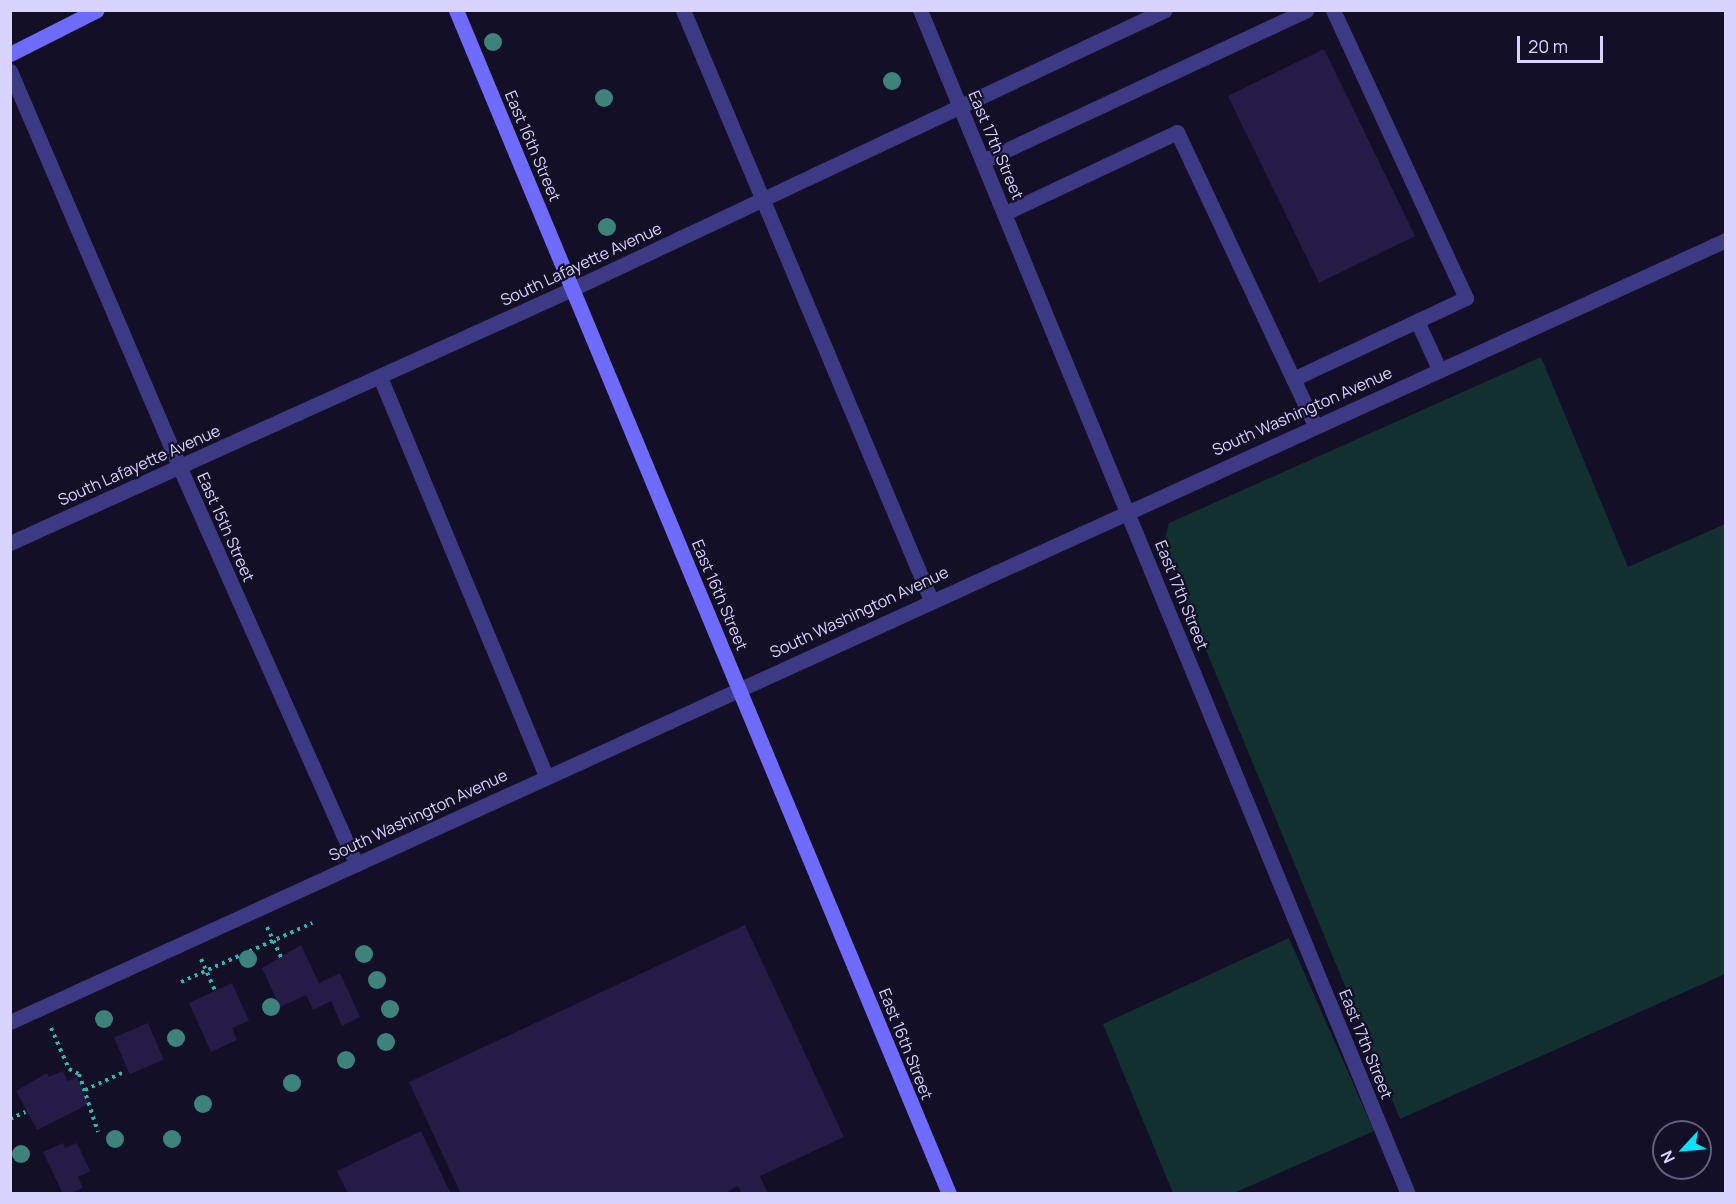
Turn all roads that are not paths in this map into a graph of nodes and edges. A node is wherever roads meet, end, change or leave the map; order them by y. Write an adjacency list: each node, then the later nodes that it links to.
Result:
1 (97, 10): 8 (main road)
2 (456, 10): 15 (main road, East 16th Street)
3 (683, 10): 12 (street)
4 (920, 10): 10 (street, East 17th Street)
5 (1164, 10): 10 (street, South Lafayette Avenue)
6 (1307, 10): 11 (street)
7 (1333, 10): 16 (street)
8 (10, 54)
9 (10, 71): 21 (street, East 15th Street)
10 (961, 106): 11 (street, East 17th Street); 12 (street, South Lafayette Avenue)
11 (983, 161): 13 (street, East 17th Street)
12 (761, 200): 15 (street, South Lafayette Avenue); 24 (street)
13 (1005, 213): 19 (street); 22 (street, East 17th Street)
14 (1725, 240): 17 (street, South Washington Avenue)
15 (572, 289): 18 (street, South Lafayette Avenue); 25 (main road, East 16th Street)
16 (1417, 321): 17 (street); 19 (street)
17 (1439, 369): 20 (street, South Washington Avenue)
18 (380, 377): 21 (street, South Lafayette Avenue); 26 (street)
19 (1293, 379): 20 (street)
20 (1315, 425): 22 (street, South Washington Avenue)
21 (179, 466): 23 (street, South Lafayette Avenue); 27 (street, East 15th Street)
22 (1128, 509): 24 (street, South Washington Avenue); 30 (street, East 17th Street)
23 (10, 543)
24 (931, 600): 25 (street, South Washington Avenue)
25 (739, 688): 26 (street, South Washington Avenue); 29 (main road, East 16th Street)
26 (546, 776): 27 (street, South Washington Avenue)
27 (356, 864): 28 (street, South Washington Avenue)
28 (10, 1022)
29 (949, 1194)
30 (1408, 1194)

